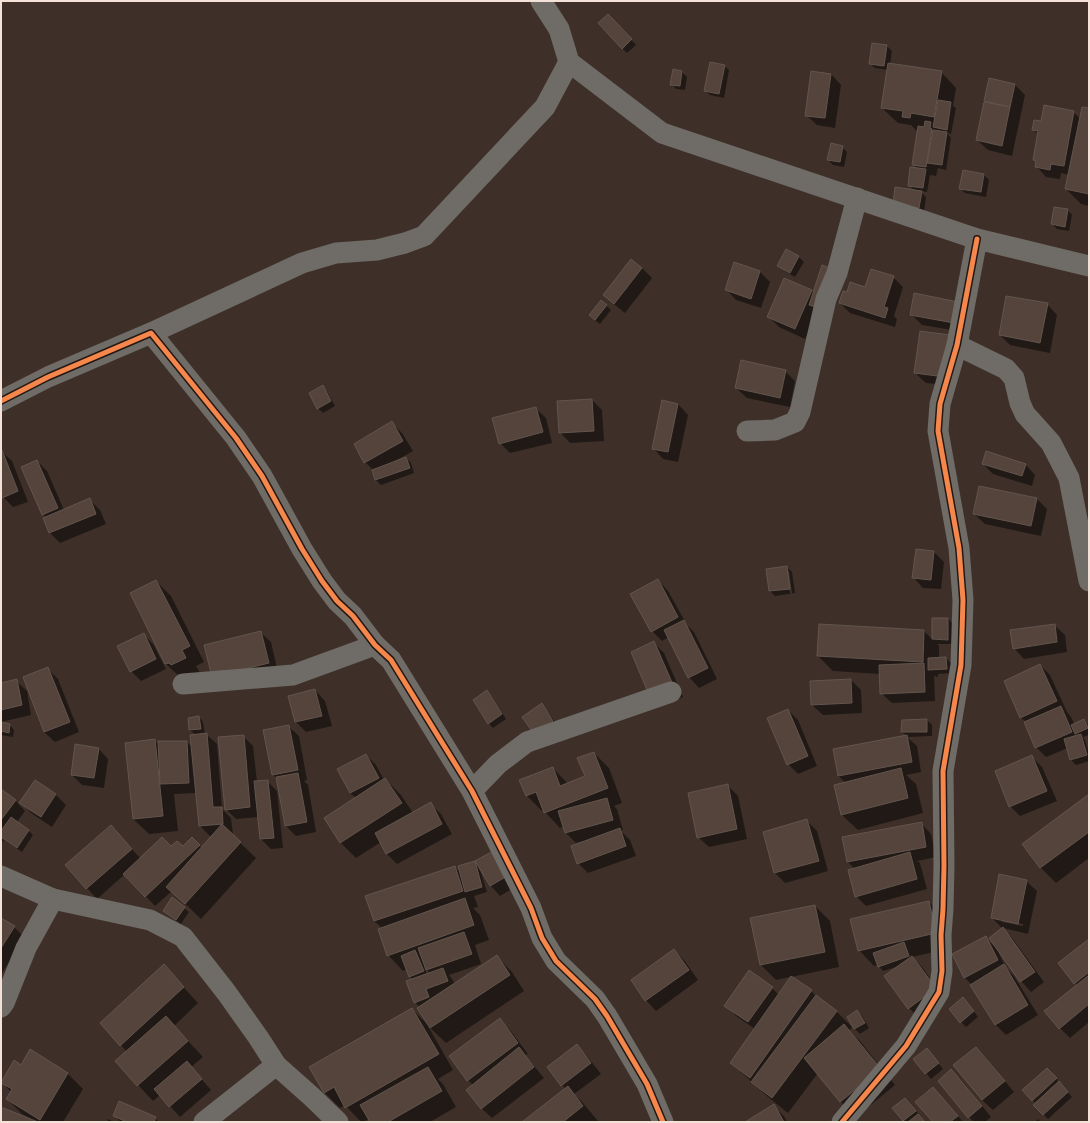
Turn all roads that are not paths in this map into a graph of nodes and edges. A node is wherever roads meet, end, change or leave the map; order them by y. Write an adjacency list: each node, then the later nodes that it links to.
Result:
1 (542, 1): 2 (street)
2 (569, 62): 3 (street); 6 (street)
3 (857, 198): 4 (street); 9 (street)
4 (977, 239): 5 (street); 7 (street)
5 (1089, 266)
6 (151, 333): 8 (street); 11 (street)
7 (957, 345): 10 (street); 22 (street)
8 (1, 401)
9 (747, 431)
10 (1089, 581)
11 (375, 645): 12 (street); 14 (street)
12 (183, 684)
13 (671, 692): 14 (street)
14 (472, 791): 21 (street)
15 (1, 876): 16 (street)
16 (53, 899): 17 (street); 18 (street)
17 (1, 1007)
18 (276, 1065): 19 (street); 20 (street)
19 (204, 1122)
20 (338, 1122)
21 (663, 1122)
22 (842, 1122)

